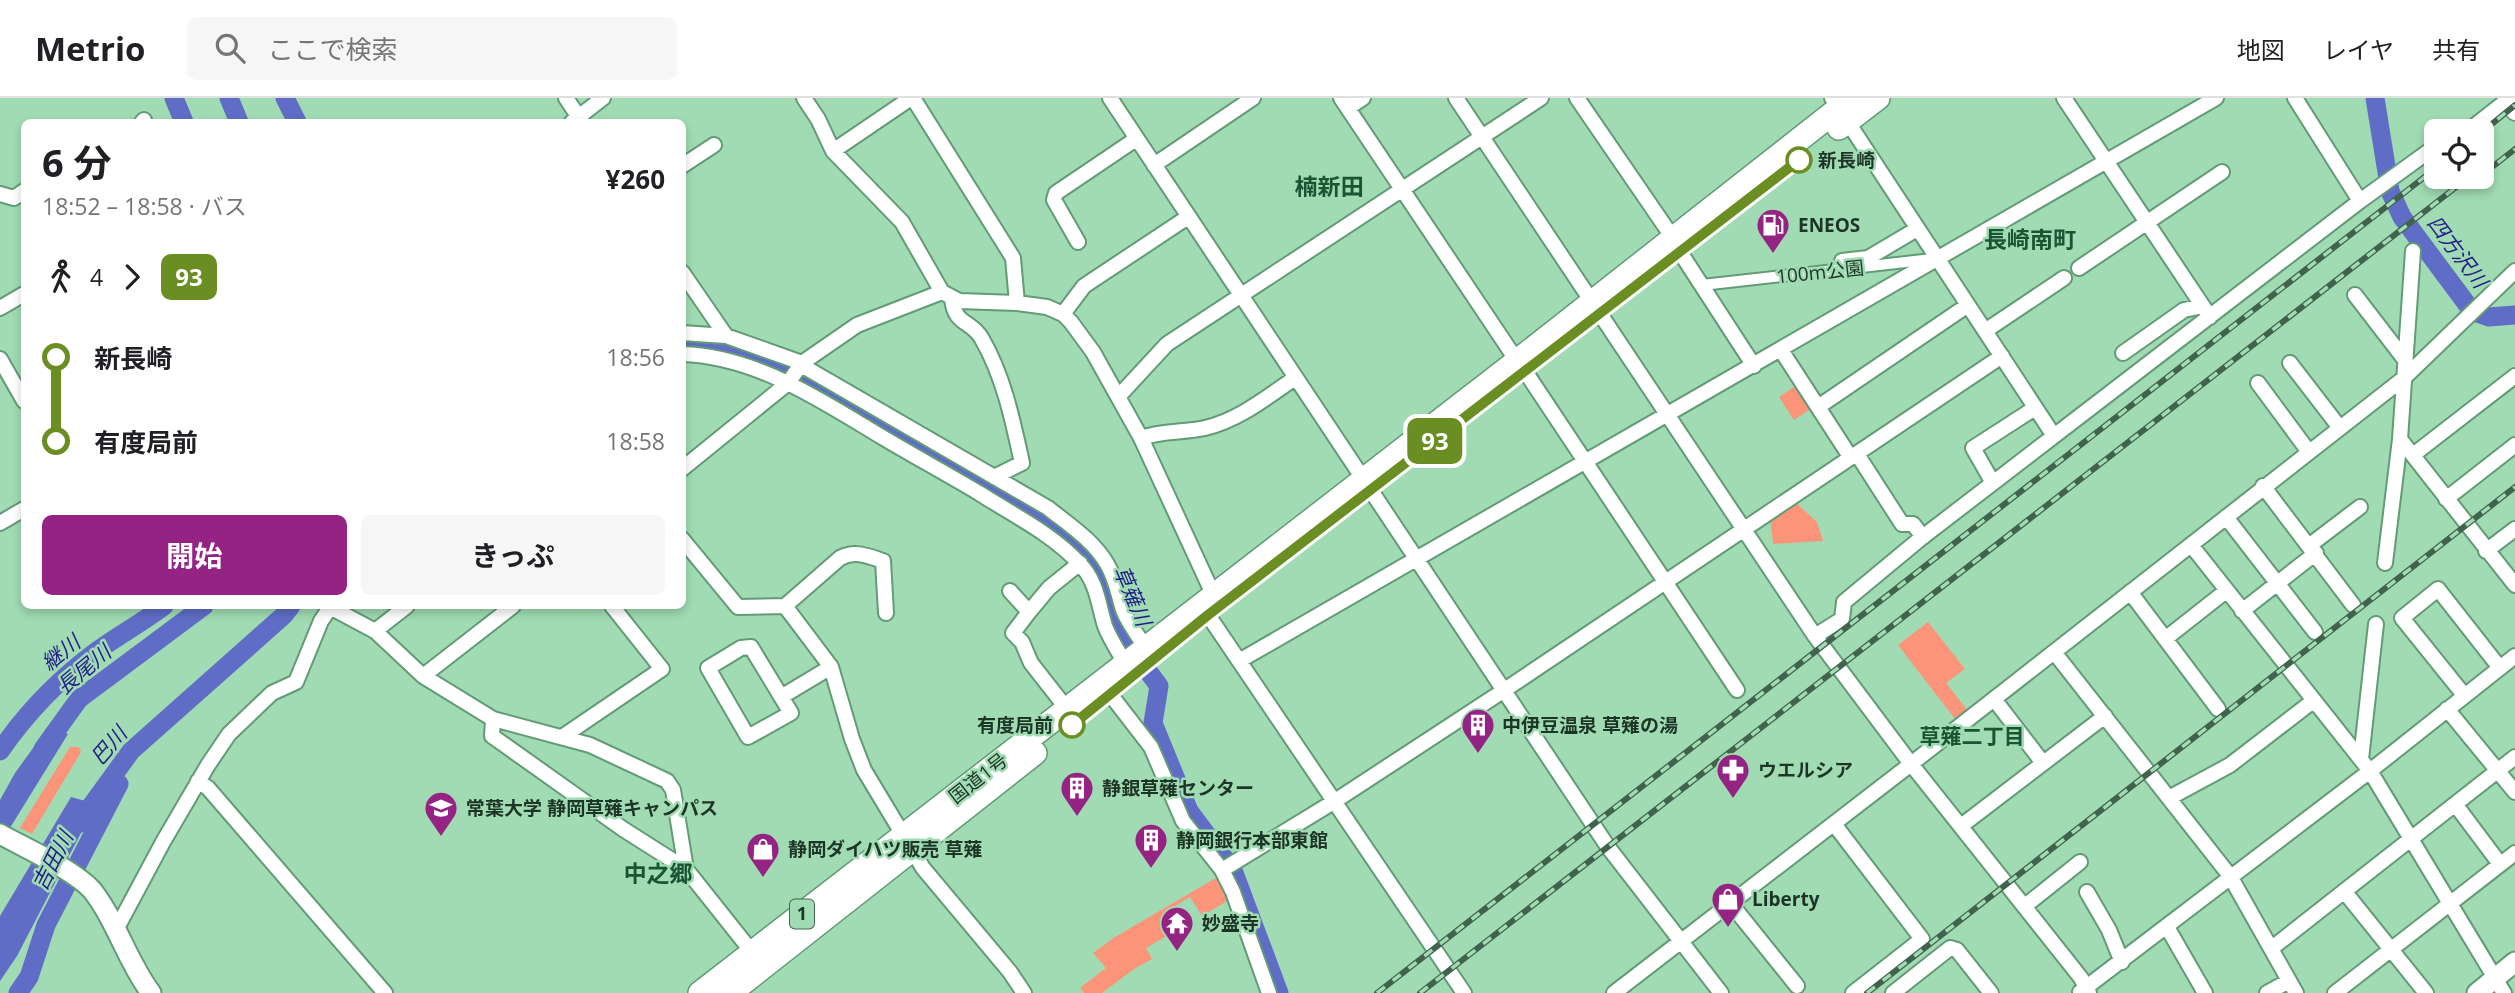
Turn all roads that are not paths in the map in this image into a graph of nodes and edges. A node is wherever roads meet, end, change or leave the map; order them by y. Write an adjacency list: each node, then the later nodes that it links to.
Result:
1 (566, 98): 18 (street)
2 (603, 98): 19 (street)
3 (804, 98): 24 (street)
4 (912, 98): 24 (street); 51 (street)
5 (1110, 98): 22 (street)
6 (1253, 98): 28 (street)
7 (1363, 98): 16 (street)
8 (1456, 98): 21 (street)
9 (1541, 98): 21 (street)
10 (1577, 98): 38 (street)
11 (1878, 98): 17 (highway, 国道1号 / 1)
12 (2064, 98): 26 (street)
13 (2295, 98): 33 (street)
14 (2212, 99): 26 (street)
15 (2510, 102): 20 (street)
16 (1345, 103): 30 (street)
17 (1842, 107): 36 (street); 38 (highway, 国道1号 / 1)
18 (577, 119)
19 (580, 119)
20 (2485, 119)
21 (1481, 137): 30 (street); 54 (street)
22 (1136, 139): 28 (street); 37 (street)
23 (714, 145): 27 (street)
24 (833, 151): 47 (street)
25 (2424, 155): 33 (street)
26 (2106, 162): 35 (street); 40 (street)
27 (686, 163)
28 (1154, 164): 34 (street)
29 (2222, 172): 35 (street)
30 (1403, 189): 48 (street); 68 (street)
31 (21, 193): 32 (street)
32 (0, 194)
33 (2360, 201): 55 (street)
34 (1188, 217): 48 (street); 56 (street)
35 (2147, 222): 42 (street); 55 (street)
36 (1917, 229): 40 (street); 41 (street)
37 (1078, 242)
38 (1677, 245): 46 (street); 54 (highway, 国道1号 / 1)
39 (2413, 251): 65 (street)
40 (1938, 259): 46 (street, 100m公園); 52 (street); 60 (street)
41 (1842, 261)
42 (2079, 268)
43 (2515, 271): 72 (street)
44 (2064, 278): 57 (street)
45 (686, 279): 59 (street)
46 (1702, 285): 69 (street)
47 (947, 295): 51 (street); 67 (street); 92 (street)
48 (1240, 295): 71 (street); 76 (street)
49 (2355, 295): 65 (street)
50 (21, 296): 53 (street)
51 (1017, 303): 56 (street)
52 (1968, 305): 57 (street); 77 (street)
53 (0, 308)
54 (1596, 308): 68 (highway, 国道1号 / 1); 79 (street)
55 (2206, 312): 61 (street); 81 (street)
56 (1063, 314): 76 (street)
57 (1985, 331): 63 (street)
58 (686, 333): 59 (street)
59 (726, 336): 67 (street)
60 (1781, 350): 69 (street); 77 (street)
61 (2123, 353)
62 (686, 355): 73 (street)
63 (2002, 356): 78 (street); 88 (street)
64 (0, 359): 75 (street)
65 (2405, 360): 72 (street)
66 (2290, 362): 80 (street)
67 (802, 364): 73 (street); 85 (street)
68 (1521, 366): 89 (street); 94 (highway, 国道1号 / 1)
69 (1754, 366): 79 (street)
70 (2515, 376): 87 (street)
71 (1296, 378): 82 (street); 94 (street)
72 (2404, 378): 80 (street); 83 (street)
73 (788, 383): 90 (street); 91 (street)
74 (2258, 383): 86 (street)
75 (21, 396)
76 (1118, 397): 82 (street)
77 (1818, 407): 88 (street)
78 (2035, 408): 81 (street); 93 (street)
79 (1668, 414): 89 (street); 102 (street)
80 (2340, 428): 86 (street)
81 (2054, 436): 93 (street)
82 (1141, 438): 117 (street)
83 (2400, 439): 87 (street); 110 (street)
84 (2515, 445): 96 (street)
85 (950, 451): 91 (street); 92 (street)
86 (2309, 452): 95 (street)
87 (2413, 455): 96 (street)
88 (1854, 456): 102 (street); 103 (street)
89 (1584, 462): 108 (street); 111 (street)
90 (686, 466)
91 (940, 469): 109 (street)
92 (994, 477): 133 (street)
93 (1993, 483): 103 (street)
94 (1367, 485): 108 (street); 117 (highway, 国道1号 / 1)
95 (2263, 486): 99 (street); 106 (street)
96 (2446, 499): 107 (street)
97 (2360, 507): 106 (street)
98 (21, 511): 100 (street)
99 (2225, 517): 105 (street); 112 (street)
100 (0, 523)
101 (2515, 529): 107 (street)
102 (1745, 530): 111 (street); 131 (street)
103 (1923, 537): 131 (street)
104 (686, 544): 119 (street)
105 (2190, 545): 115 (street); 116 (street)
106 (2313, 549): 112 (street); 118 (street)
107 (2486, 551): 113 (street)
108 (1416, 559): 136 (street); 142 (street)
109 (1080, 563): 127 (street); 137 (street)
110 (2385, 563)
111 (1665, 582): 141 (street); 142 (street)
112 (2278, 583): 125 (street); 130 (street)
113 (2515, 586)
114 (1010, 591): 127 (street)
115 (2226, 591): 125 (street); 132 (street)
116 (2130, 592): 132 (street); 134 (street)
117 (1211, 605): 133 (highway, 国道1号 / 1); 136 (street); 143 (highway, 国道1号 / 1)
118 (2353, 605)
119 (785, 606): 126 (street); 138 (street)
120 (328, 609): 159 (street)
121 (335, 609): 129 (street)
122 (403, 609): 129 (street)
123 (509, 609): 140 (street)
124 (614, 609): 153 (street)
125 (2242, 611): 147 (street)
126 (886, 612)
127 (1029, 612): 148 (street)
128 (2376, 624): 157 (street)
129 (375, 631): 140 (street)
130 (2315, 632)
131 (1815, 636): 156 (street)
132 (2165, 639): 149 (street)
133 (1146, 648): 137 (highway, 国道1号 / 1)
134 (2054, 652): 146 (street); 151 (street)
135 (2515, 656): 139 (street)
136 (1239, 661): 162 (street)
137 (1125, 663): 148 (highway, 国道1号 / 1)
138 (831, 667): 145 (street); 168 (street)
139 (2500, 668): 144 (street); 144 (street)
140 (424, 676): 152 (street)
141 (1737, 690)
142 (1503, 691): 162 (street); 182 (street)
143 (1110, 694): 168 (highway, 国道1号 / 1); 173 (street)
144 (2464, 695): 150 (street)
145 (781, 697): 145 (street)
146 (1994, 699): 155 (street); 156 (street)
147 (2313, 701): 157 (street); 161 (street)
148 (1067, 709): 168 (highway, 国道1号 / 1)
149 (2218, 709)
150 (2447, 709): 157 (street); 158 (street)
151 (2105, 716): 155 (street); 161 (street)
152 (493, 719): 153 (street); 172 (street)
153 (562, 737): 172 (street)
154 (2515, 757): 158 (street)
155 (2043, 763): 165 (street)
156 (1911, 764): 164 (street); 165 (street)
157 (2366, 765): 167 (street); 174 (street)
158 (2498, 771): 160 (street); 163 (street)
159 (198, 781): 181 (street); 194 (street)
160 (2515, 792)
161 (2169, 797): 174 (street)
162 (1335, 801): 173 (street); 199 (street)
163 (2455, 804): 167 (street); 171 (street)
164 (1834, 824): 177 (street); 202 (street)
165 (1962, 826): 179 (street)
166 (4, 836): 181 (main road)
167 (2411, 838): 175 (street); 178 (street)
168 (908, 843): 185 (highway, 国道1号 / 1); 196 (highway, 国道1号 / 1); 197 (street)
169 (2515, 853): 171 (street)
170 (2080, 862): 179 (street)
171 (2500, 864): 178 (street)
172 (686, 869): 185 (street)
173 (1222, 870): 198 (street)
174 (2230, 876): 180 (street); 183 (street)
175 (2344, 891): 183 (street); 184 (street)
176 (2087, 892): 186 (street)
177 (1731, 904): 182 (street); 188 (street)
178 (2449, 904): 184 (street); 189 (street)
179 (2025, 906): 191 (street)
180 (2168, 927): 186 (street); 204 (street)
181 (117, 928): 193 (main road)
182 (1681, 941): 200 (street); 201 (street)
183 (2273, 948): 190 (street)
184 (2391, 950): 206 (street); 207 (street)
185 (752, 952): 195 (highway, 国道1号 / 1)
186 (2122, 962): 191 (street)
187 (2515, 962): 189 (main road)
188 (1797, 986)
189 (2500, 986): 208 (main road)
190 (2293, 987): 205 (street)
191 (2085, 991)
192 (1988, 992): 203 (street)
193 (151, 993)
194 (385, 993)
195 (700, 993)
196 (730, 993)
197 (1024, 993)
198 (1269, 993)
199 (1464, 993)
200 (1614, 993)
201 (1721, 993)
202 (1853, 993)
203 (1894, 993)
204 (2205, 993)
205 (2267, 993)
206 (2335, 993)
207 (2426, 993)
208 (2477, 993)

